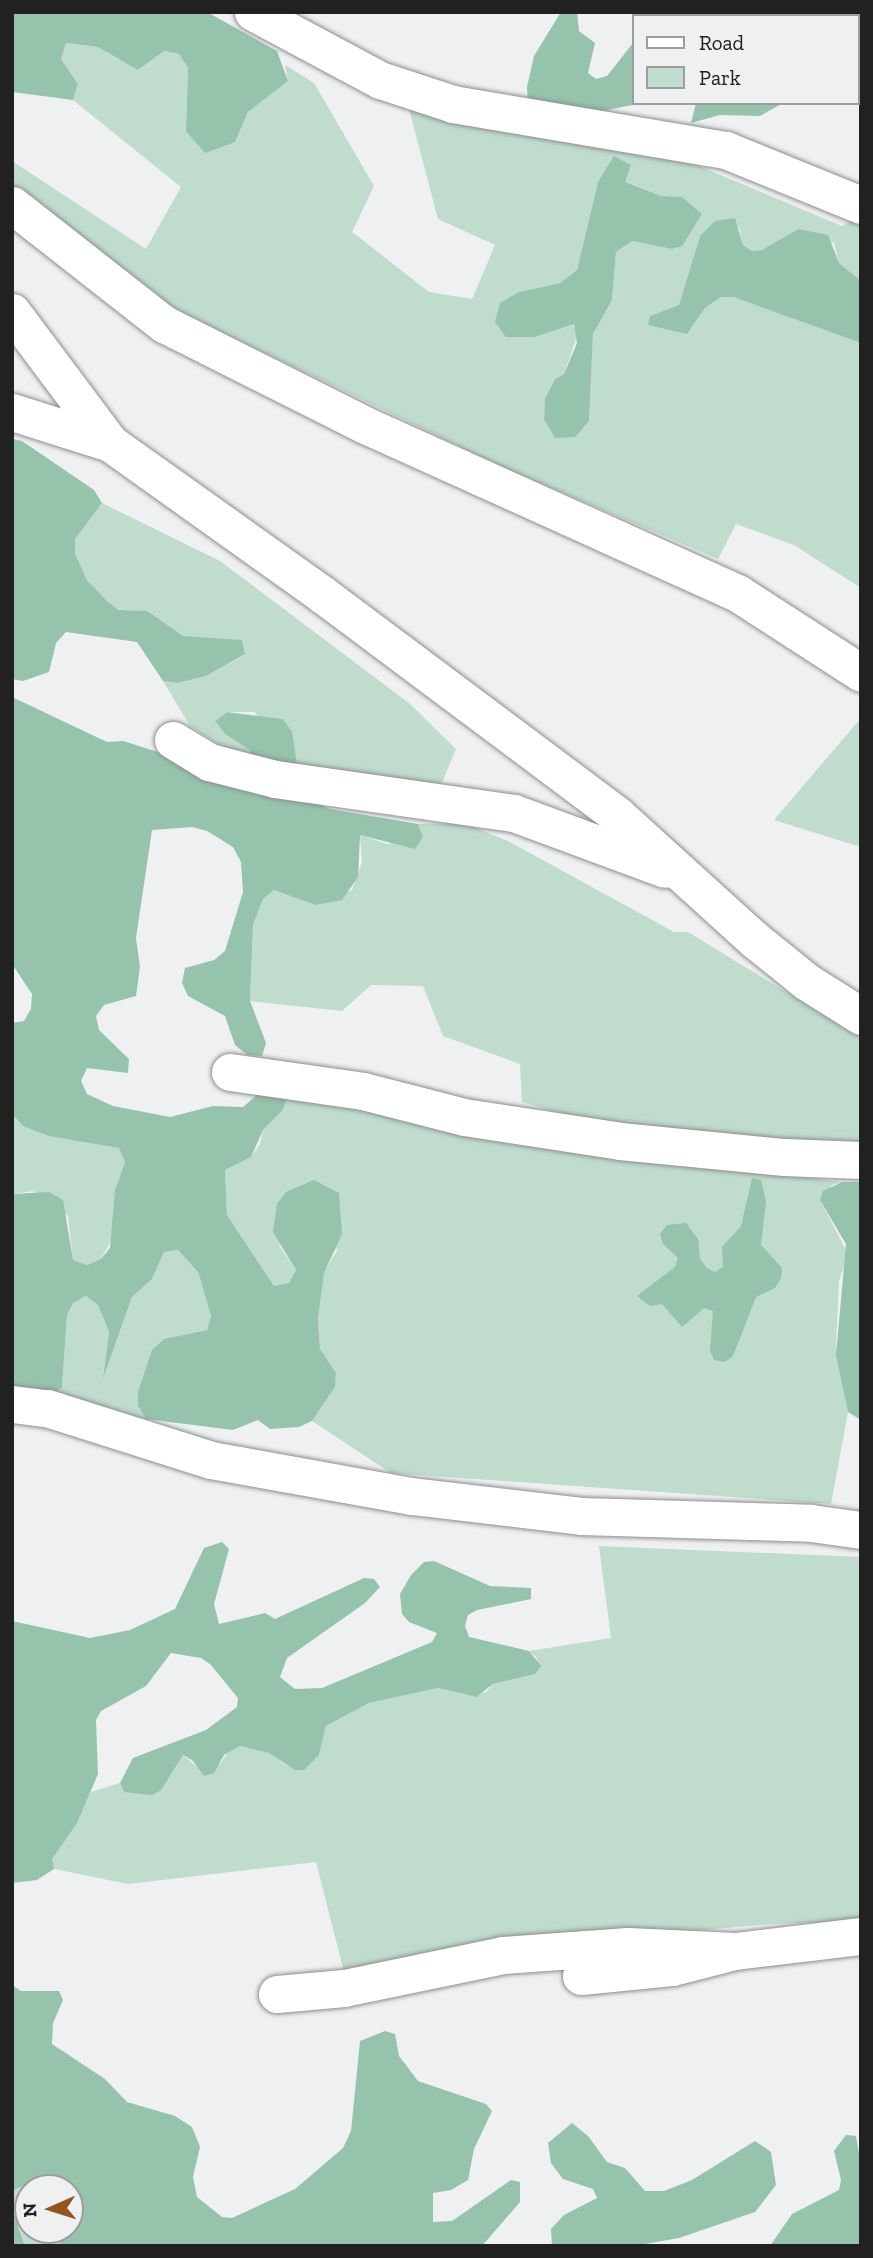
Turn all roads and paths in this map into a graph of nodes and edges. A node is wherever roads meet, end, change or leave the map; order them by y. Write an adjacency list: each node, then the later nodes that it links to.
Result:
1 (253, 12): 3 (street)
2 (12, 205): 7 (street)
3 (861, 205)
4 (12, 312): 6 (street)
5 (12, 412): 6 (street)
6 (110, 443): 9 (street)
7 (861, 673)
8 (173, 740): 9 (street)
9 (682, 875): 10 (street)
10 (861, 1016)
11 (230, 1072): 12 (street)
12 (861, 1160)
13 (12, 1404): 14 (street)
14 (861, 1530)
15 (861, 1936): 16 (street)
16 (734, 1951): 17 (street); 18 (street)
17 (581, 1976)
18 (277, 1994)

